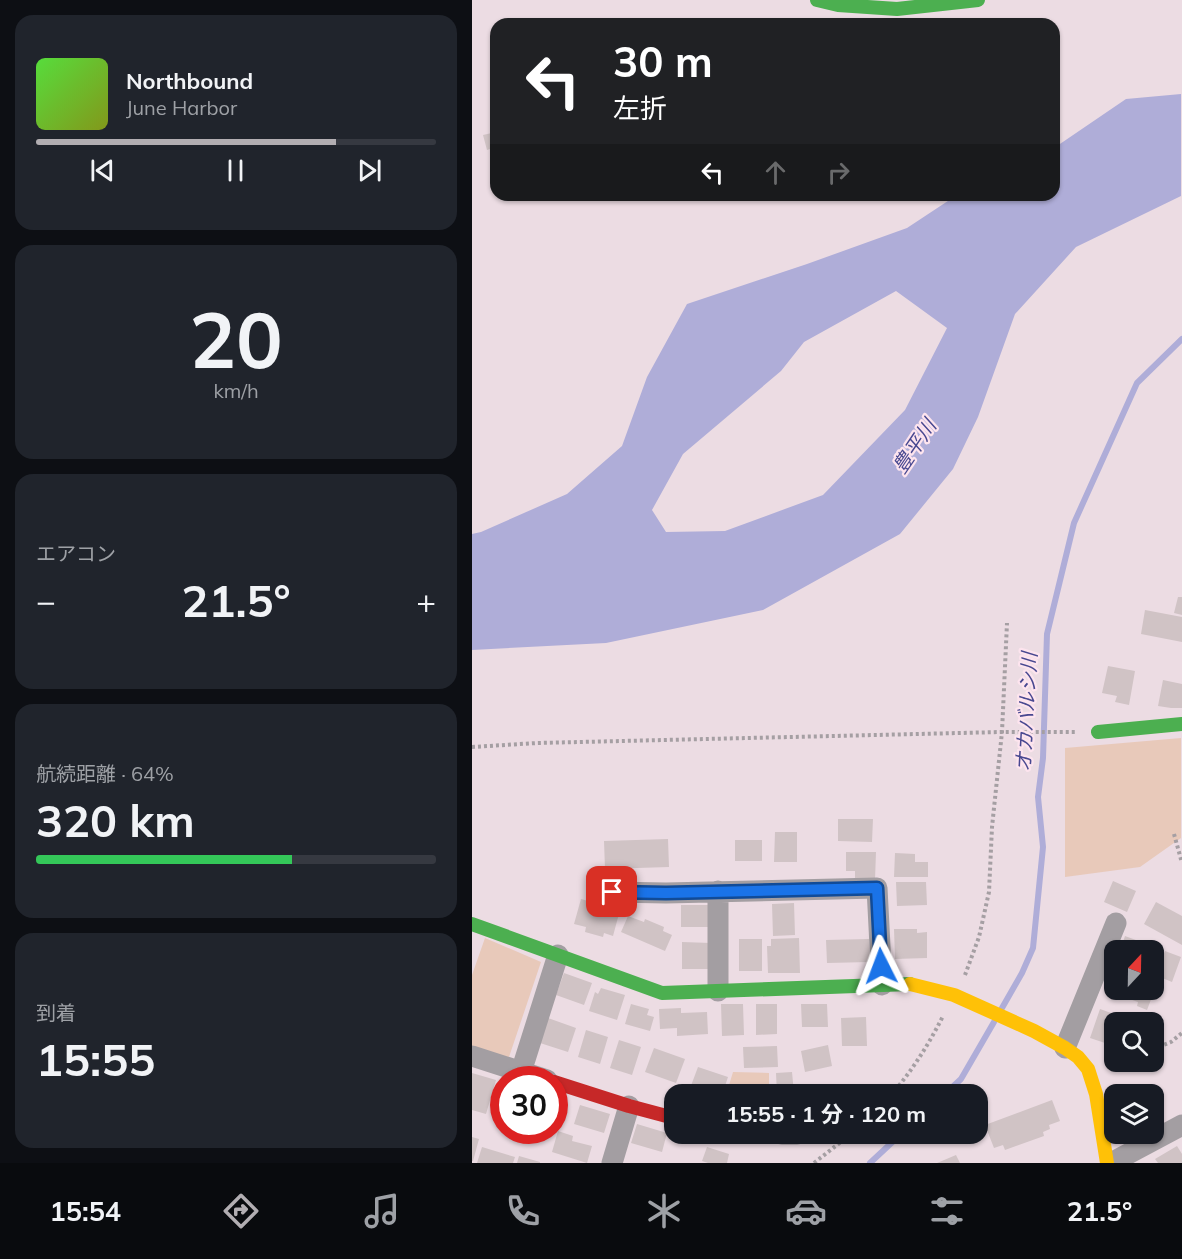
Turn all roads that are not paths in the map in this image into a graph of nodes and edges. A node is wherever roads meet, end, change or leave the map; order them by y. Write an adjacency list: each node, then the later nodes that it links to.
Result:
1 (817, 0): 2 (street)
2 (978, 0)
3 (1182, 724): 4 (street)
4 (1098, 732)
5 (718, 891): 6 (street); 10 (street); 11 (street)
6 (612, 892)
7 (1117, 923): 12 (street)
8 (474, 930): 9 (street)
9 (558, 955): 11 (street); 15 (street)
10 (882, 985): 11 (street); 12 (street)
11 (718, 991)
12 (1065, 1048): 21 (street)
13 (472, 1056): 14 (street)
14 (503, 1066)
15 (523, 1066)
16 (568, 1086): 17 (street)
17 (629, 1106): 18 (street); 20 (street)
18 (664, 1115)
19 (1182, 1125): 21 (street)
20 (612, 1163)
21 (1109, 1163)

